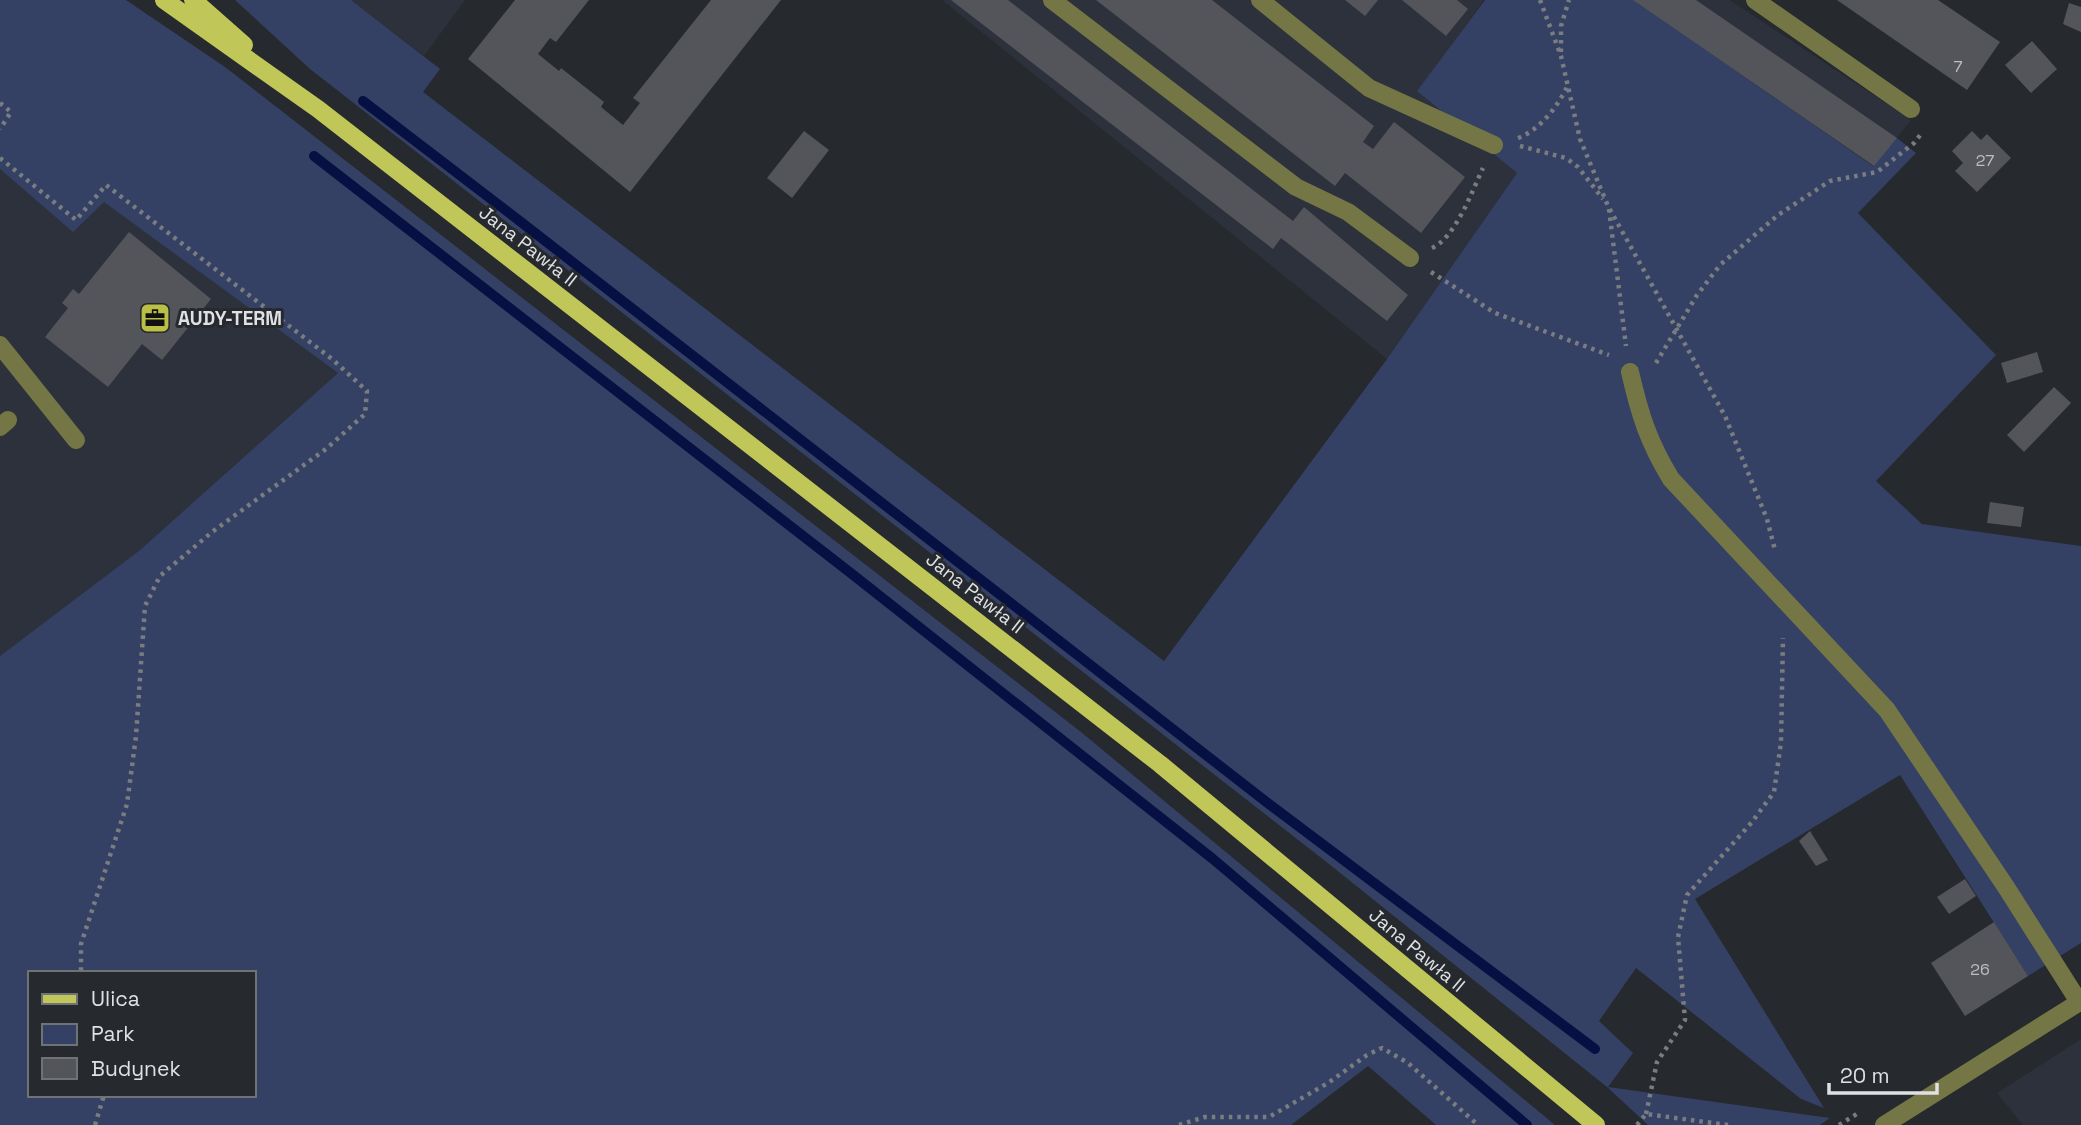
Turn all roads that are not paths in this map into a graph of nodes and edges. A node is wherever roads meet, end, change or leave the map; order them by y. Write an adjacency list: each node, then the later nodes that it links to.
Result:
1 (164, 0): 6 (main road, Jana Pawła II)
2 (193, 0): 6 (main road, Jana Pawła II)
3 (1052, 0): 9 (street)
4 (1261, 0): 8 (street)
5 (1755, 0): 7 (street)
6 (318, 109): 14 (main road, Jana Pawła II)
7 (1911, 109)
8 (1494, 145)
9 (1410, 258)
10 (0, 345): 12 (street)
11 (1630, 372): 13 (street)
12 (76, 440)
13 (2080, 1002): 15 (street)
14 (1596, 1125)
15 (1884, 1125)

